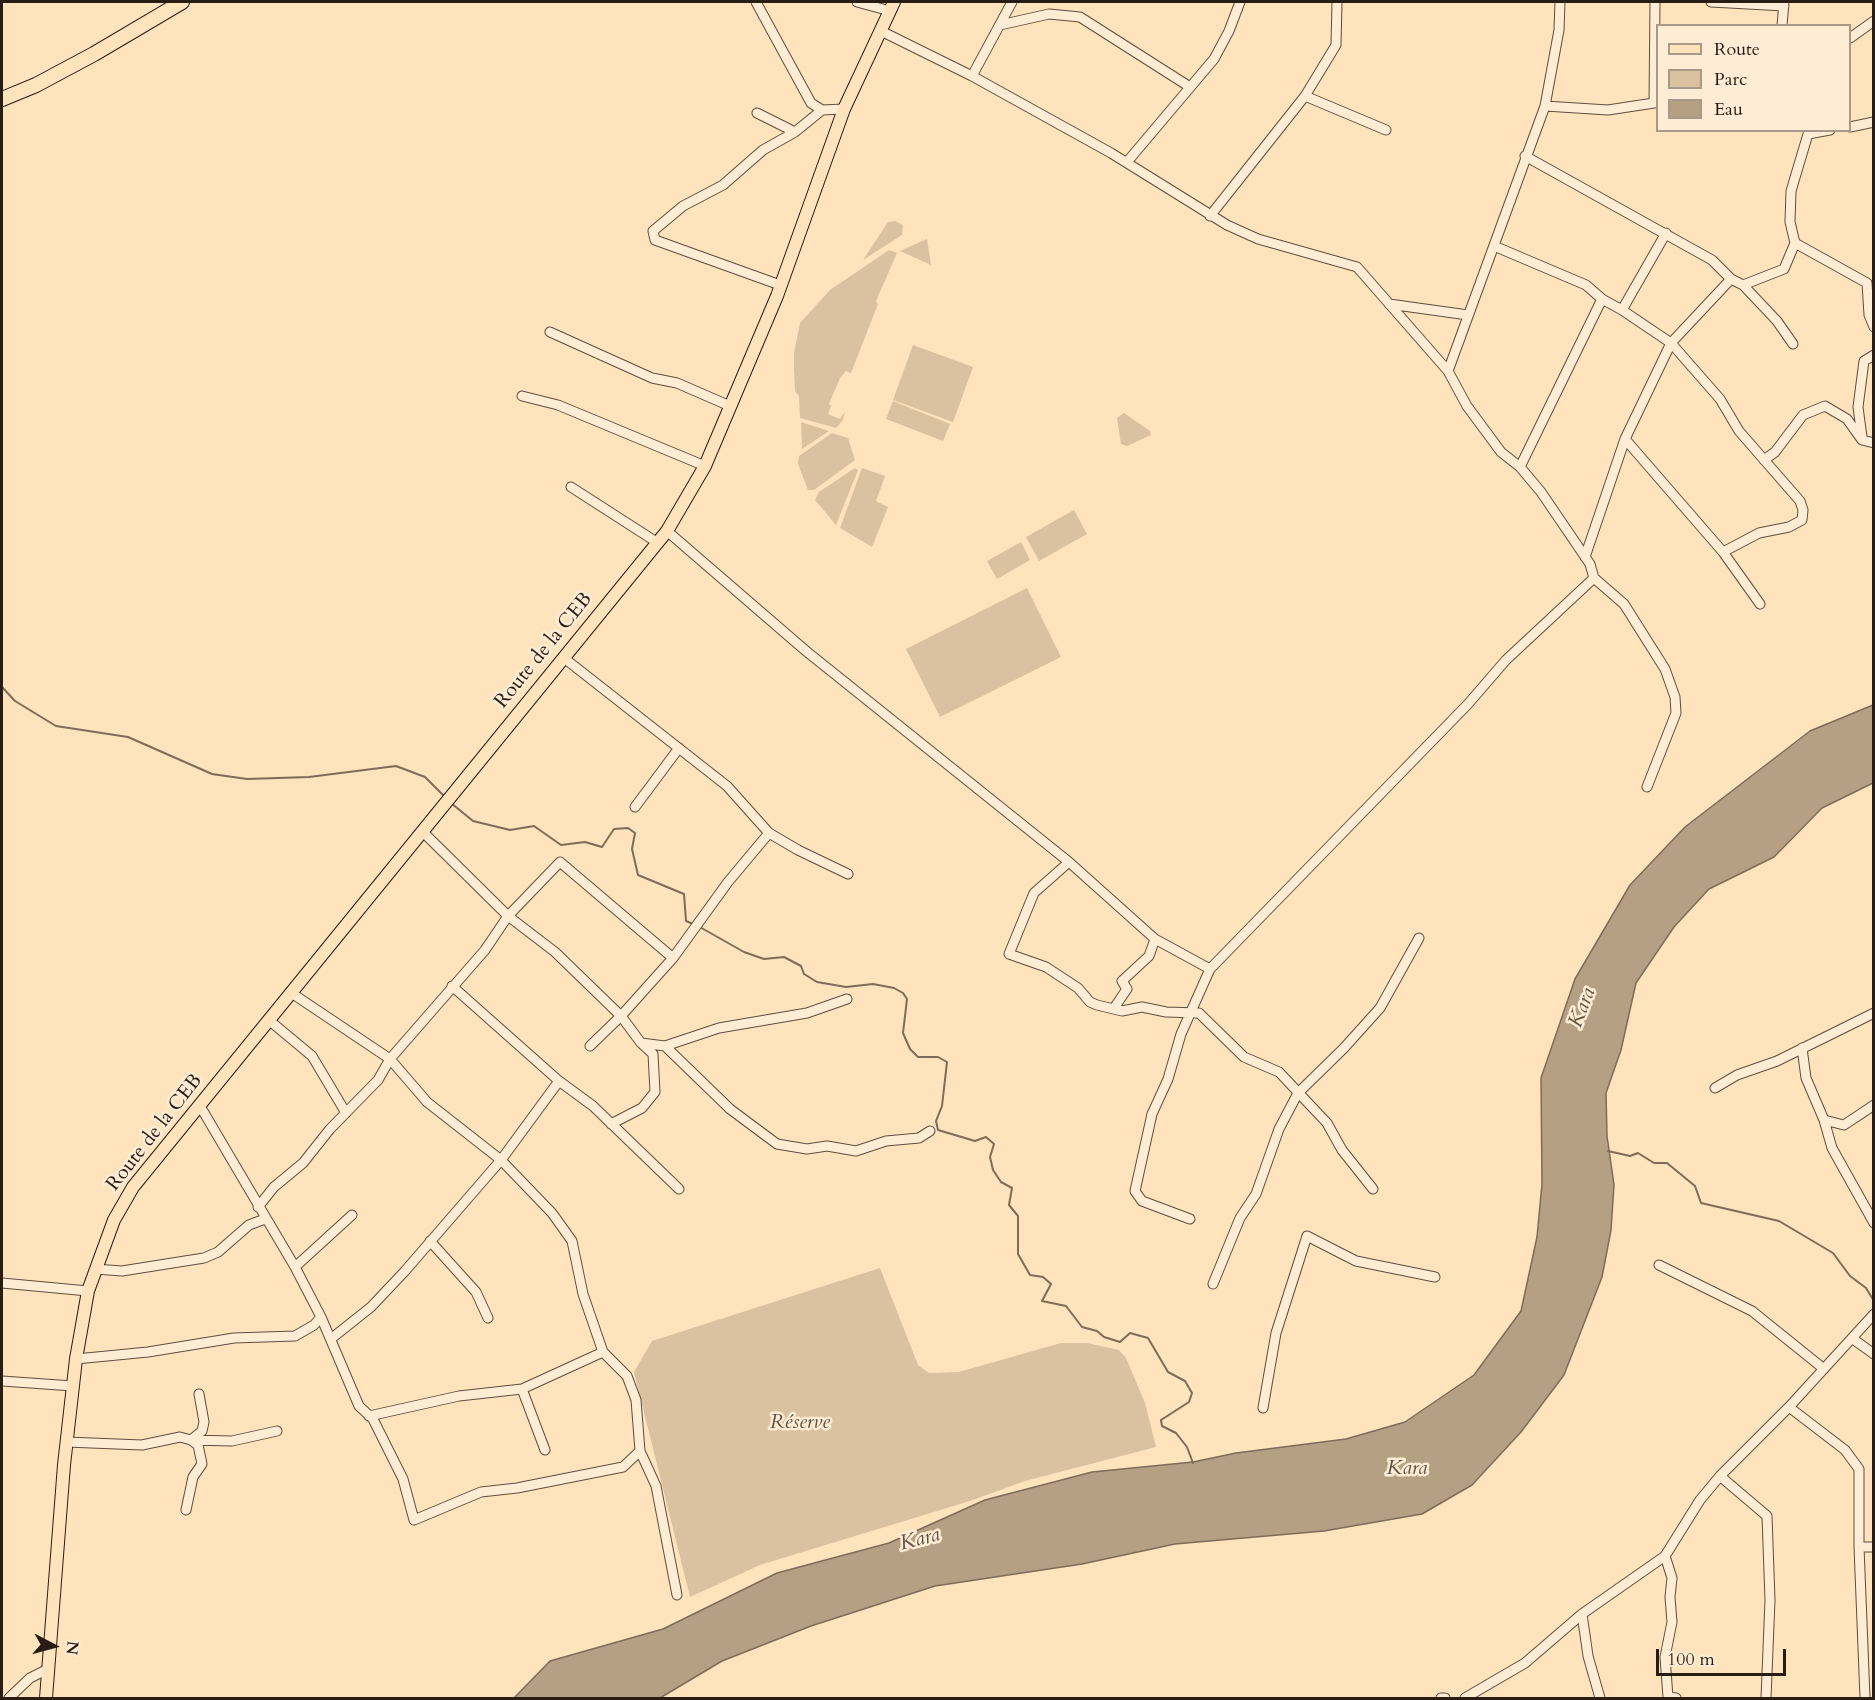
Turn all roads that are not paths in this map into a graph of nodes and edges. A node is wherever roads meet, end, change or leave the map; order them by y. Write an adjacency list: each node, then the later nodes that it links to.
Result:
1 (182, 2): 20 (highway)
2 (756, 2): 22 (street)
3 (857, 2): 11 (street)
4 (1012, 2): 14 (street)
5 (1240, 2): 18 (street)
6 (1337, 2): 19 (street)
7 (1560, 2): 24 (street)
8 (1655, 2): 24 (street)
9 (1712, 2): 10 (street)
10 (1784, 4): 13 (street)
11 (892, 6): 15 (main road, Route de la CEB)
12 (1874, 21): 16 (street)
13 (1782, 24)
14 (1000, 25): 17 (street); 18 (street)
15 (881, 31): 17 (street); 21 (main road, Route de la CEB)
16 (1851, 37)
17 (972, 76): 31 (street)
18 (1190, 87): 31 (street)
19 (1305, 96): 27 (street); 32 (street)
20 (2, 99)
21 (844, 109): 22 (street); 37 (main road, Route de la CEB)
22 (822, 111): 28 (street)
23 (757, 112): 28 (street)
24 (1542, 113): 30 (street)
25 (1874, 122): 26 (street)
26 (1851, 127)
27 (1386, 130)
28 (795, 132): 37 (street)
29 (1818, 132): 34 (street)
30 (1525, 156): 33 (street); 35 (street)
31 (1127, 162): 32 (street)
32 (1210, 216): 40 (street)
33 (1666, 233): 36 (street); 41 (street)
34 (1795, 243): 38 (street); 43 (street)
35 (1494, 246): 39 (street); 42 (street)
36 (1731, 279): 38 (street); 45 (street)
37 (780, 285): 50 (main road, Route de la CEB)
38 (1743, 285): 46 (street)
39 (1602, 299): 41 (street); 56 (street)
40 (1389, 304): 42 (street); 48 (street)
41 (1623, 310): 45 (street)
42 (1468, 315): 48 (street)
43 (1874, 327)
44 (550, 332): 50 (street)
45 (1671, 344): 51 (street); 54 (street)
46 (1793, 344)
47 (1874, 355): 52 (street)
48 (1448, 371): 56 (street)
49 (522, 396): 55 (street)
50 (730, 406): 55 (main road, Route de la CEB)
51 (1625, 439): 60 (street); 61 (street)
52 (1862, 440): 53 (street); 54 (street)
53 (1874, 443)
54 (1764, 460): 60 (street)
55 (705, 466): 58 (main road, Route de la CEB)
56 (1520, 467): 61 (street)
57 (572, 487): 59 (street)
58 (667, 531): 59 (main road, Route de la CEB); 70 (street)
59 (658, 543): 64 (main road, Route de la CEB)
60 (1723, 552): 63 (street)
61 (1585, 557): 62 (street)
62 (1594, 578): 66 (street); 76 (street)
63 (1760, 604)
64 (564, 658): 65 (street); 68 (main road, Route de la CEB)
65 (679, 748): 67 (street); 69 (street)
66 (1647, 787)
67 (635, 807)
68 (423, 832): 72 (street); 78 (main road, Route de la CEB)
69 (768, 833): 71 (street); 75 (street)
70 (1069, 862): 74 (street); 80 (street)
71 (848, 874)
72 (508, 916): 75 (street); 77 (street); 83 (street)
73 (1419, 938): 92 (street)
74 (1155, 939): 76 (street); 80 (street)
75 (673, 958): 83 (street)
76 (1210, 969): 81 (street)
77 (453, 986): 89 (street); 90 (street)
78 (293, 994): 84 (main road, Route de la CEB); 89 (street)
79 (846, 999): 87 (street)
80 (1114, 1008): 81 (street)
81 (1192, 1012): 92 (street); 104 (street)
82 (1874, 1012): 88 (street)
83 (621, 1016): 85 (street); 86 (street)
84 (270, 1021): 94 (main road, Route de la CEB); 95 (street)
85 (641, 1043): 87 (street); 97 (street)
86 (590, 1046)
87 (665, 1046): 98 (street)
88 (1802, 1048): 91 (street); 96 (street)
89 (390, 1059): 95 (street); 99 (street)
90 (559, 1081): 97 (street); 99 (street)
91 (1716, 1088)
92 (1298, 1093): 101 (street); 113 (street)
93 (1874, 1105): 96 (street)
94 (200, 1106): 102 (street); 110 (main road, Route de la CEB)
95 (346, 1113): 102 (street)
96 (1824, 1120): 106 (street)
97 (611, 1124): 100 (street)
98 (930, 1131)
99 (501, 1160): 107 (street); 120 (street)
100 (679, 1189)
101 (1373, 1189)
102 (258, 1207): 105 (street)
103 (352, 1215): 109 (street)
104 (1190, 1219)
105 (265, 1220): 109 (street); 110 (street)
106 (1874, 1223)
107 (430, 1241): 117 (street); 118 (street)
108 (1659, 1265): 123 (street)
109 (295, 1267): 116 (street)
110 (94, 1269): 114 (main road, Route de la CEB)
111 (1435, 1276): 129 (street)
112 (2, 1283): 114 (street)
113 (1213, 1284)
114 (88, 1291): 122 (main road, Route de la CEB)
115 (1874, 1314): 119 (street)
116 (321, 1317): 118 (street); 122 (street)
117 (488, 1318)
118 (332, 1338): 130 (street)
119 (1853, 1339): 121 (street); 123 (street)
120 (603, 1352): 126 (street); 135 (street)
121 (1874, 1354)
122 (76, 1359): 125 (main road, Route de la CEB)
123 (1824, 1369): 128 (street)
124 (2, 1381): 125 (street)
125 (73, 1386): 133 (main road, Route de la CEB)
126 (522, 1389): 130 (street); 134 (street)
127 (199, 1394): 132 (street)
128 (1789, 1407): 136 (street); 138 (street)
129 (1263, 1408)
130 (369, 1416): 135 (street)
131 (277, 1431): 132 (street)
132 (191, 1440): 133 (street); 137 (street)
133 (66, 1442): 143 (main road, Route de la CEB)
134 (545, 1450)
135 (640, 1451): 141 (street)
136 (1720, 1476): 140 (street); 149 (street)
137 (186, 1510)
138 (1859, 1547): 139 (street); 150 (street)
139 (1874, 1547)
140 (1665, 1556): 142 (street); 148 (street)
141 (677, 1595)
142 (1582, 1614): 146 (street); 147 (street)
143 (48, 1669): 144 (street); 145 (main road, Route de la CEB)
144 (9, 1698)
145 (46, 1698)
146 (1465, 1698)
147 (1600, 1698)
148 (1676, 1698)
149 (1766, 1698)
150 (1865, 1698)

